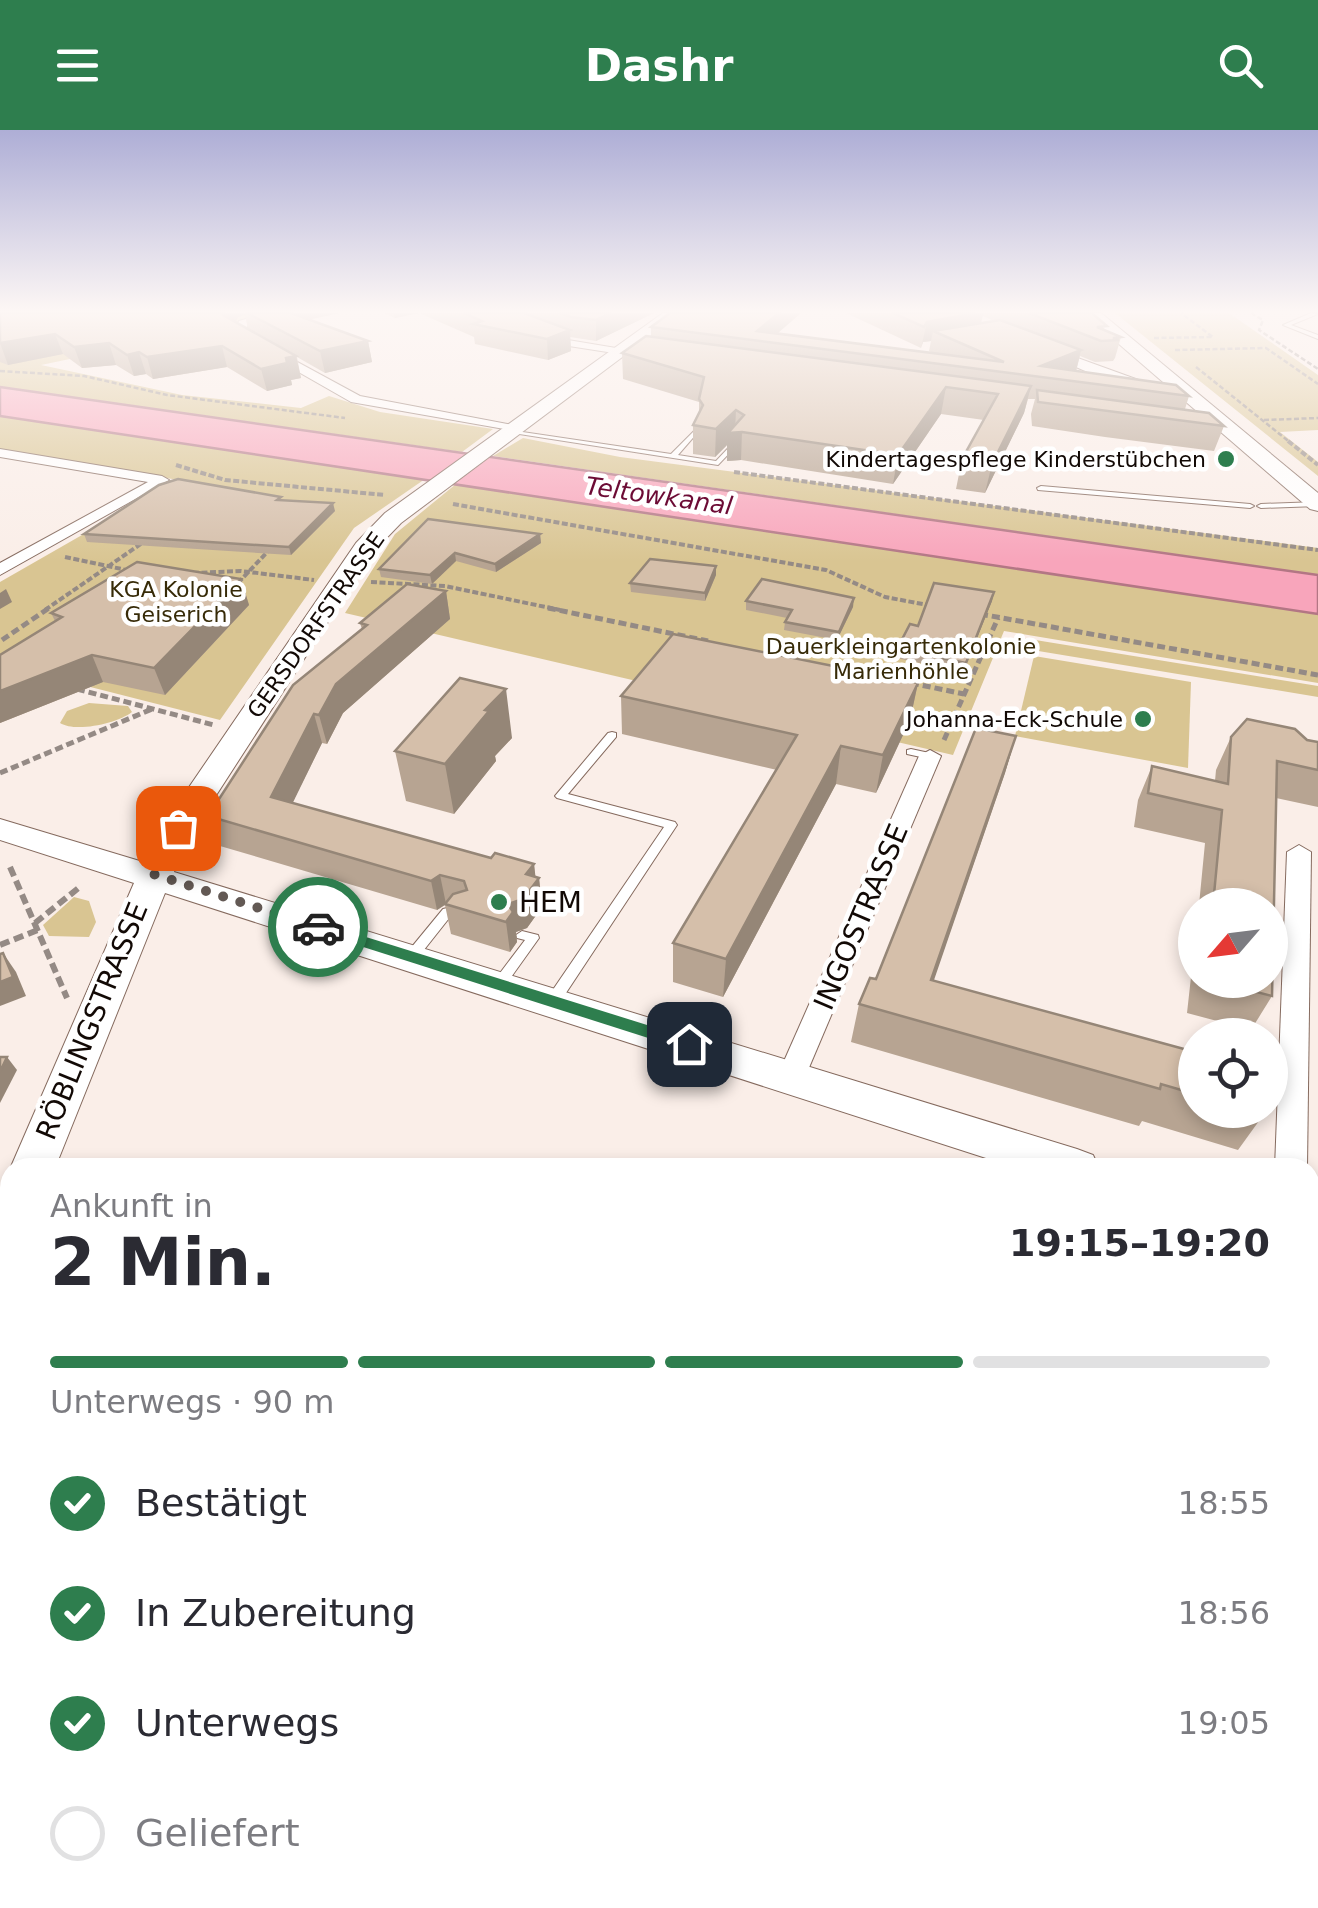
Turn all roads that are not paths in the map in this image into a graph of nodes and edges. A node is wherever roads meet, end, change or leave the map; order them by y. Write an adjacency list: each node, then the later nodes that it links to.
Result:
1 (351, 396): 6 (street)
2 (557, 396): 6 (street, GERSDORFSTRASSE)
3 (1189, 396): 7 (street)
4 (1211, 430): 7 (street)
5 (696, 431): 10 (lane)
6 (506, 434): 10 (lane); 18 (street, GERSDORFSTRASSE)
7 (1234, 434): 12 (street)
8 (736, 444): 10 (lane)
9 (0, 452): 13 (street)
10 (672, 457)
11 (1041, 488): 12 (lane)
12 (1318, 504)
13 (0, 570)
14 (612, 735): 23 (lane)
15 (928, 751): 24 (street, INGOSTRASSE)
16 (0, 829): 18 (street)
17 (1298, 852): 27 (street)
18 (153, 874): 21 (street); 25 (street, RÖBLINGSTRASSE)
19 (464, 917): 21 (lane)
20 (522, 935): 22 (lane)
21 (411, 957): 22 (street)
22 (499, 984): 23 (street)
23 (553, 1001): 24 (street)
24 (791, 1077): 26 (street)
25 (36, 1158)
26 (1046, 1158)
27 (1291, 1158)

